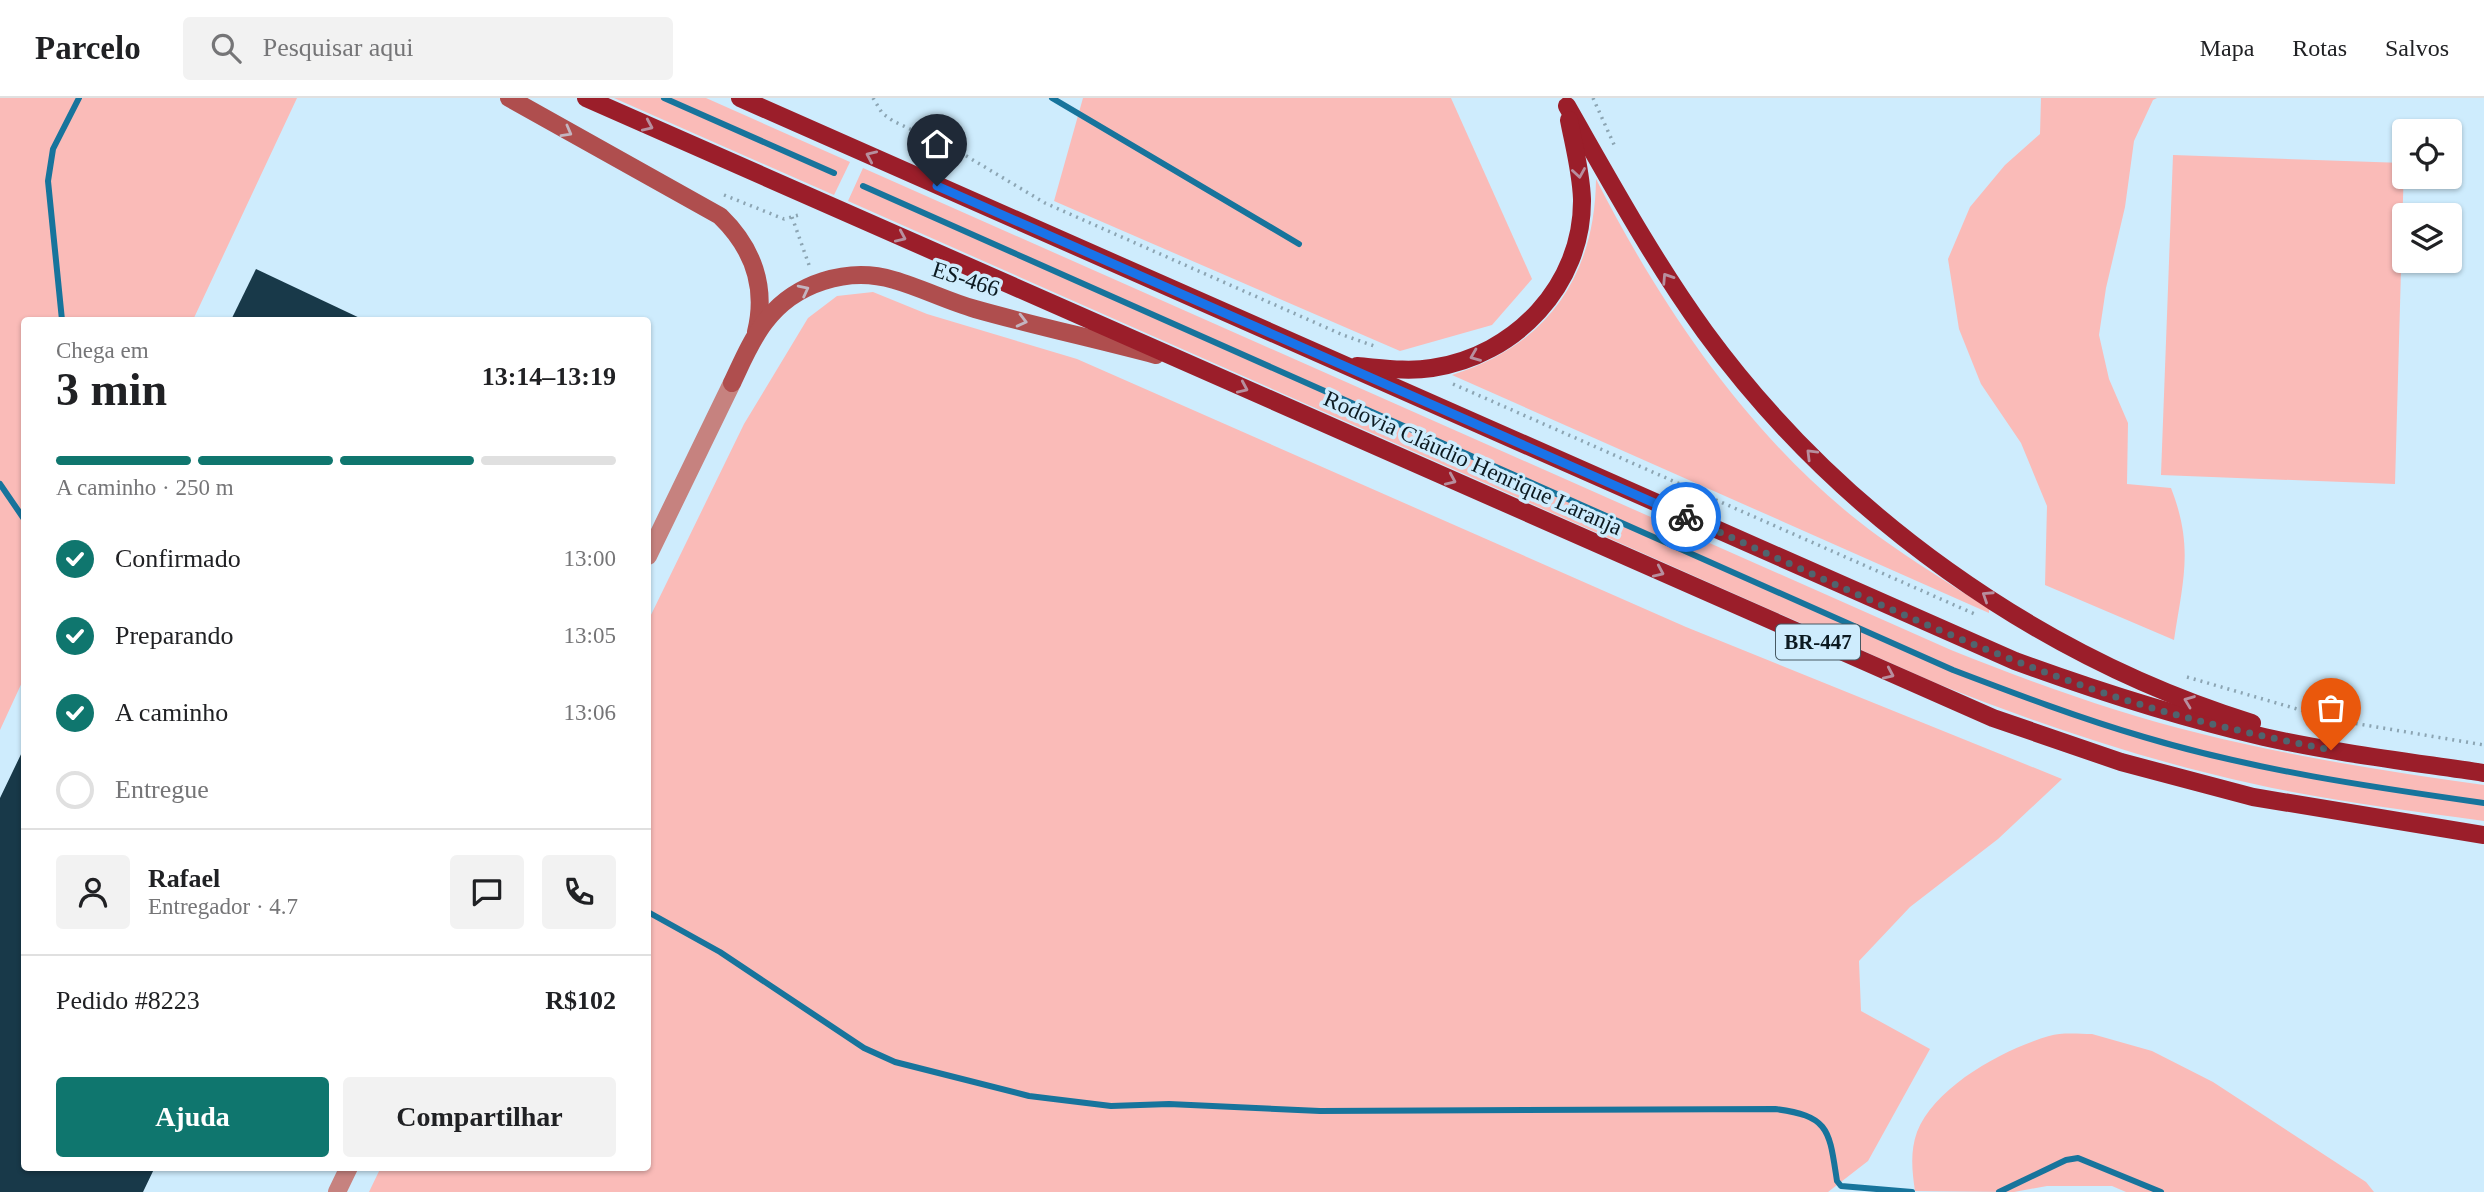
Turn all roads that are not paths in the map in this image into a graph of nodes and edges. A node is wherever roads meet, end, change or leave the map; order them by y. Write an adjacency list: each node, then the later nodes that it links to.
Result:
1 (509, 98): 5 (street, ES-466, one-way to 5)
2 (586, 98): 6 (main road, Rodovia Cláudio Henrique Laranja / BR-447, one-way to 6)
3 (740, 98): 7 (main road, Rodovia Cláudio Henrique Laranja / BR-447, one-way to 3)
4 (1566, 102): 7 (main road, one-way to 7); 9 (main road, one-way to 4)
5 (755, 336): 6 (street, ES-466, one-way to 6); 8 (street, ES-466)
6 (1180, 360): 11 (main road, Rodovia Cláudio Henrique Laranja / BR-447, one-way to 11)
7 (1341, 365): 9 (main road, Rodovia Cláudio Henrique Laranja / BR-447)
8 (651, 550)
9 (2396, 760): 10 (main road, Rodovia Cláudio Henrique Laranja / BR-447)
10 (2484, 772)
11 (2484, 835)
12 (347, 1171): 13 (street)
13 (337, 1192)

